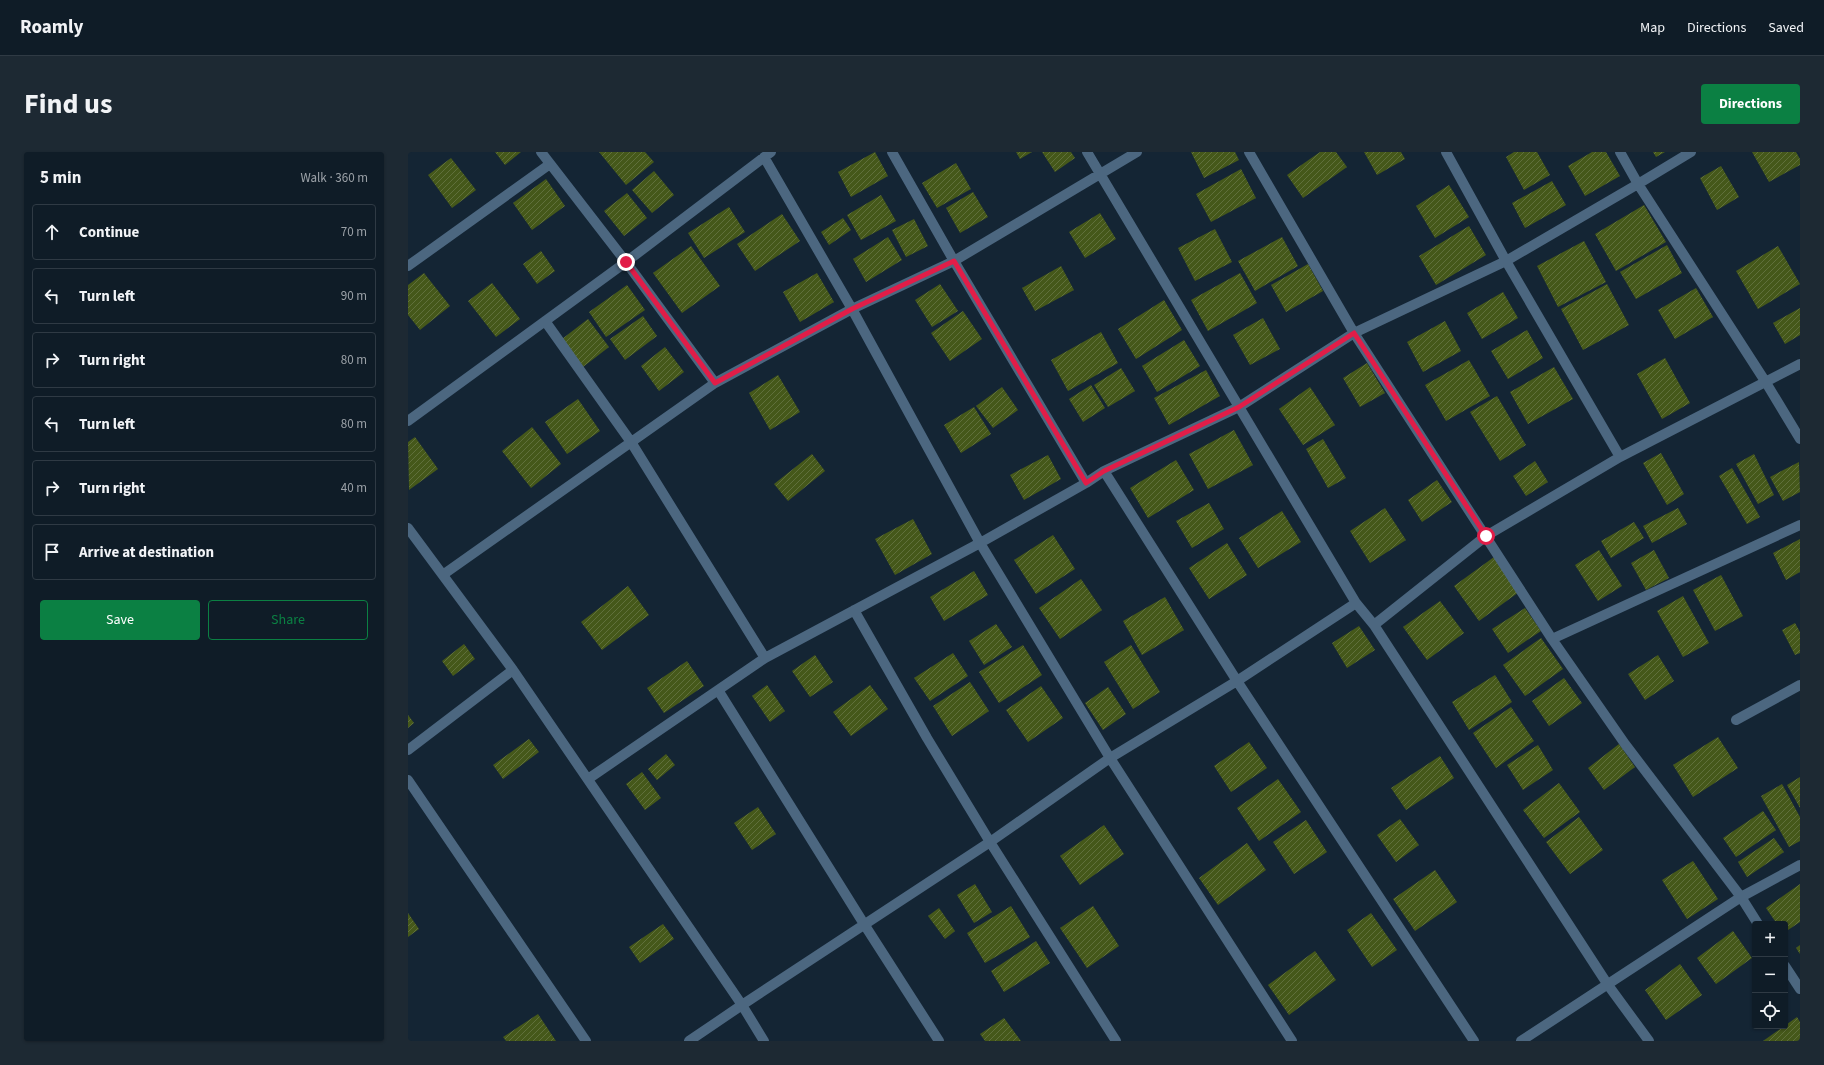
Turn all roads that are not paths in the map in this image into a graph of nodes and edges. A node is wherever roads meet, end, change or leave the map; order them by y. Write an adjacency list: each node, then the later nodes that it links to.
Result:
1 (541, 152): 10 (street)
2 (892, 152): 13 (street)
3 (1087, 152): 11 (street)
4 (1137, 152): 11 (street)
5 (1249, 152): 19 (street)
6 (1446, 152): 14 (street)
7 (1620, 152): 12 (street)
8 (1691, 152): 12 (street)
9 (768, 155): 15 (street); 17 (street)
10 (550, 164): 15 (street); 16 (street)
11 (1101, 173): 13 (street); 23 (street)
12 (1638, 184): 14 (street); 21 (street)
13 (954, 261): 17 (street); 29 (street)
14 (1506, 261): 19 (street); 27 (street)
15 (626, 262): 18 (street); 22 (street)
16 (408, 266)
17 (852, 309): 22 (street); 33 (street)
18 (545, 321): 24 (street); 26 (street)
19 (1354, 333): 23 (street); 32 (street)
20 (1800, 364): 21 (street)
21 (1765, 381): 25 (street); 27 (street)
22 (715, 383): 26 (street)
23 (1239, 407): 28 (street); 35 (street)
24 (408, 421)
25 (1800, 439)
26 (631, 442): 34 (street); 39 (street)
27 (1620, 457): 32 (street)
28 (1104, 471): 29 (street); 41 (street)
29 (1086, 483): 33 (street)
30 (1800, 524): 38 (street)
31 (408, 528): 34 (street)
32 (1486, 536): 37 (street); 38 (street)
33 (980, 543): 36 (street); 46 (street)
34 (444, 574): 40 (street)
35 (1356, 603): 37 (street); 41 (street)
36 (854, 610): 39 (street); 49 (street)
37 (1374, 625): 55 (street)
38 (1552, 639): 51 (street)
39 (765, 658): 43 (street)
40 (513, 670): 45 (street); 47 (street)
41 (1237, 681): 46 (street); 64 (street)
42 (1800, 685): 44 (street)
43 (718, 690): 47 (street); 53 (street)
44 (1736, 720)
45 (408, 750)
46 (1110, 758): 49 (street); 63 (street)
47 (588, 779): 57 (street)
48 (408, 780): 58 (street)
49 (990, 842): 53 (street); 62 (street)
50 (1800, 865): 51 (street)
51 (1741, 897): 52 (street); 55 (street)
52 (1756, 921)
53 (864, 924): 57 (street); 61 (street)
54 (1788, 971): 56 (street)
55 (1608, 985): 65 (street); 66 (street)
56 (1800, 989)
57 (742, 1005): 59 (street); 60 (street)
58 (586, 1041)
59 (689, 1041)
60 (764, 1041)
61 (939, 1041)
62 (1116, 1041)
63 (1292, 1041)
64 (1474, 1041)
65 (1521, 1041)
66 (1649, 1041)

